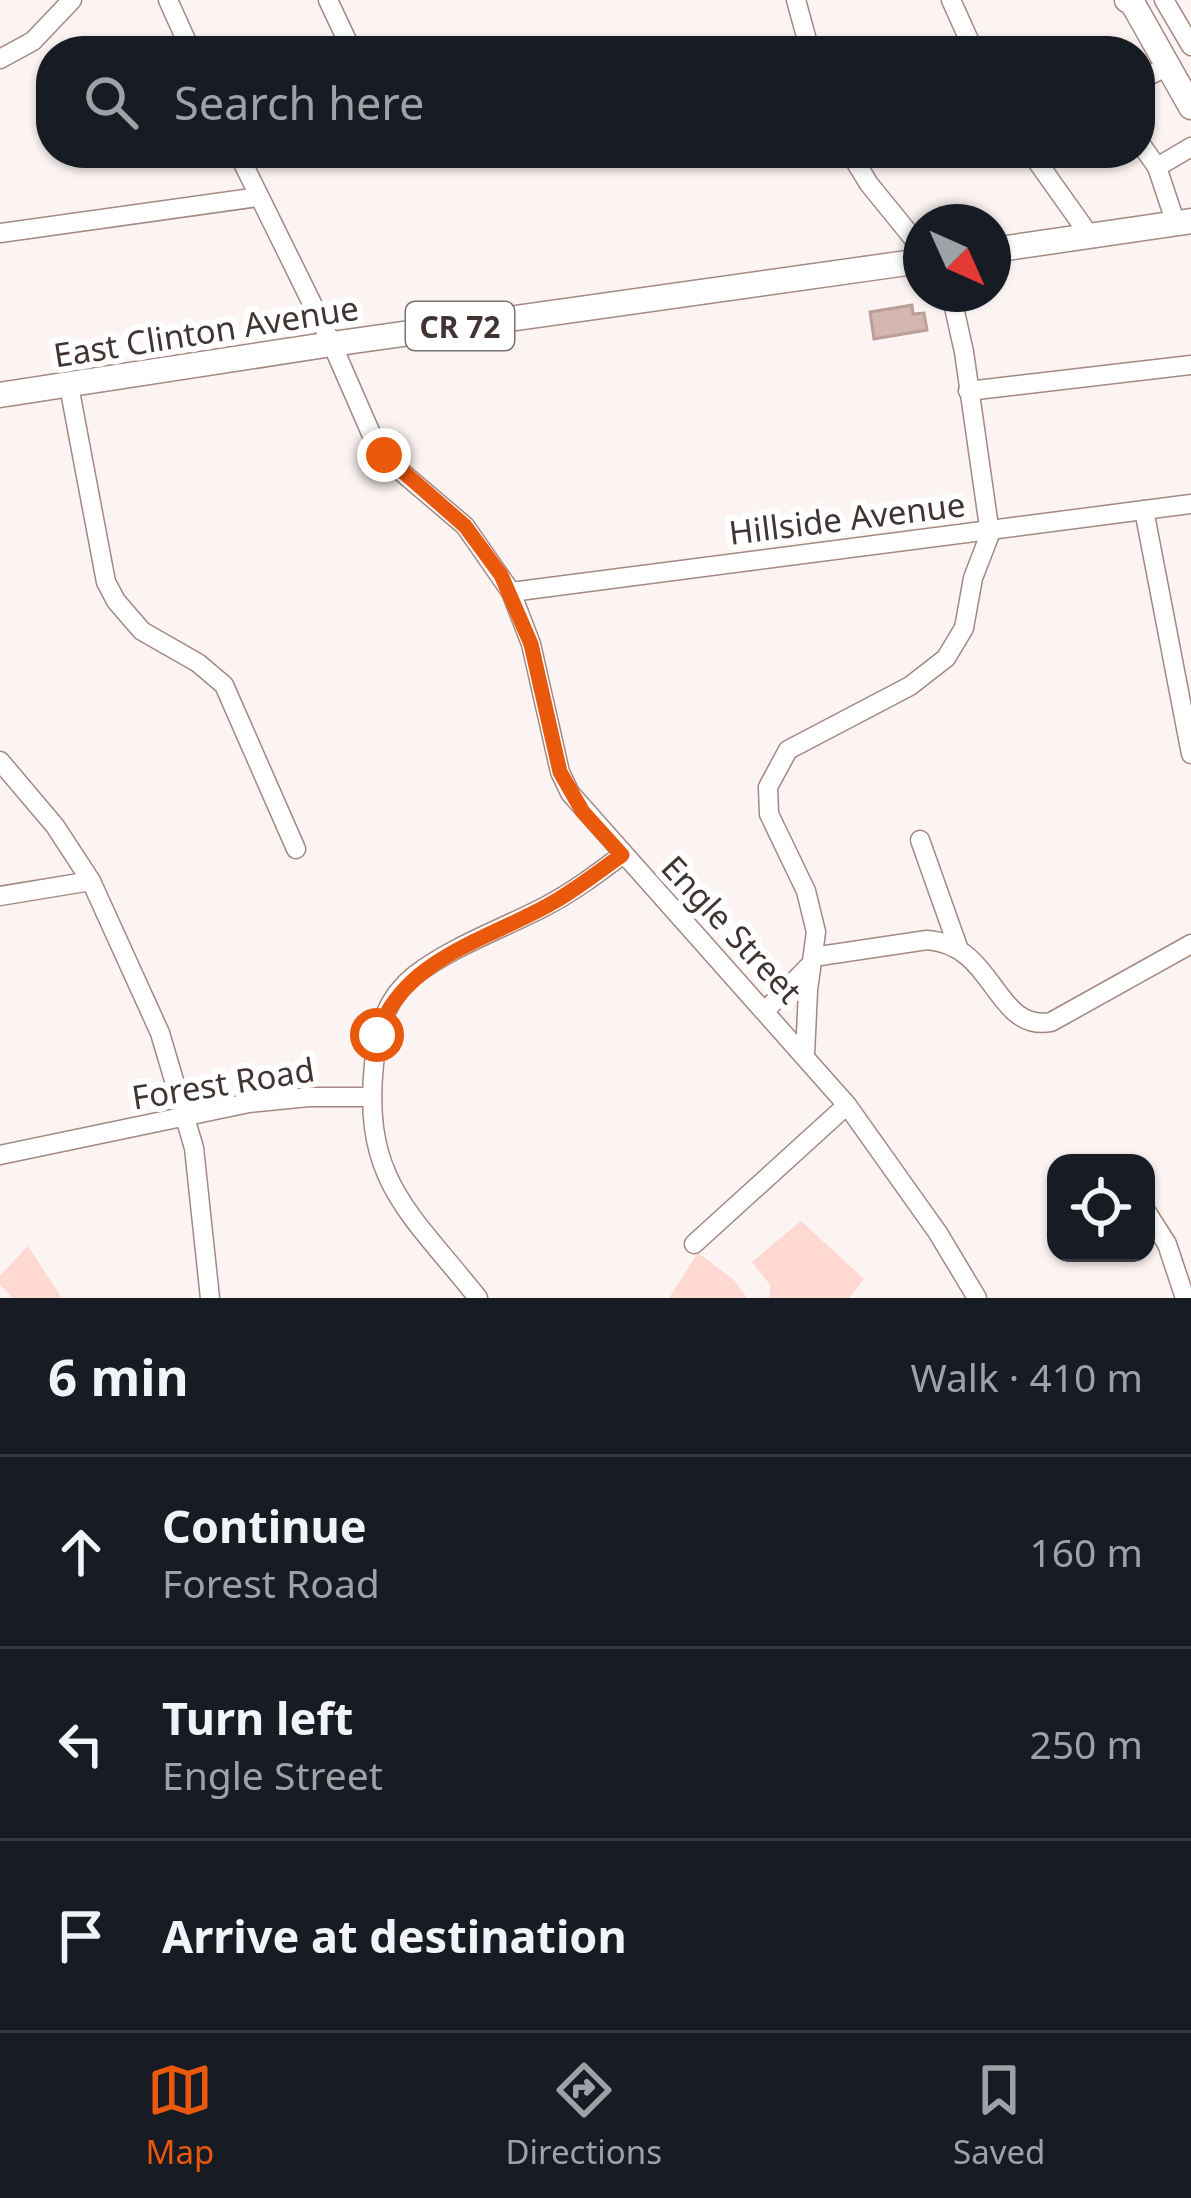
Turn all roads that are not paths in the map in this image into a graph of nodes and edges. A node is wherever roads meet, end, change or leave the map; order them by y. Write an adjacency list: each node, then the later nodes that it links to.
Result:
1 (72, 0): 8 (street)
2 (168, 0): 9 (street)
3 (328, 0): 10 (street)
4 (796, 0): 11 (street)
5 (951, 0): 12 (street)
6 (1164, 0): 16 (street)
7 (1131, 1): 13 (main road)
8 (38, 36)
9 (184, 36)
10 (345, 36)
11 (807, 36)
12 (967, 36)
13 (1151, 36)
14 (36, 38): 17 (street)
15 (1155, 43): 18 (main road)
16 (1188, 44): 18 (street)
17 (0, 59)
18 (1165, 60): 19 (street); 20 (main road)
19 (1155, 68)
20 (1191, 107)
21 (1191, 148): 23 (street)
22 (1155, 164): 23 (street)
23 (1157, 167): 28 (street)
24 (245, 168): 27 (street, Engle Street)
25 (859, 168): 29 (street)
26 (1042, 168): 31 (street)
27 (258, 197): 30 (street); 35 (street, Engle Street)
28 (1184, 222): 31 (main road)
29 (903, 226)
30 (0, 233)
31 (1090, 236): 32 (main road)
32 (1011, 247)
33 (903, 264): 35 (main road, East Clinton Avenue / CR 72)
34 (954, 312): 38 (street)
35 (332, 344): 37 (main road, East Clinton Avenue / CR 72); 43 (street, Engle Street)
36 (1191, 365): 38 (street)
37 (68, 386): 39 (main road, East Clinton Avenue / CR 72); 47 (street)
38 (968, 391): 42 (street)
39 (0, 395)
40 (1191, 504): 41 (street, Hillside Avenue)
41 (1144, 510): 42 (street, Hillside Avenue); 44 (street)
42 (990, 530): 43 (street, Hillside Avenue); 53 (street)
43 (511, 592): 48 (street, Engle Street)
44 (1191, 754)
45 (0, 761): 49 (street)
46 (920, 840): 52 (street)
47 (296, 849)
48 (622, 855): 54 (street, Engle Street); 56 (street)
49 (92, 881): 50 (street); 58 (street)
50 (0, 896)
51 (1191, 944): 52 (street)
52 (958, 946): 53 (street)
53 (813, 957): 54 (street); 55 (street)
54 (766, 1010): 55 (street, Engle Street)
55 (805, 1055): 57 (street, Engle Street)
56 (371, 1097): 58 (street, Forest Road); 63 (street)
57 (847, 1105): 61 (street); 64 (street, Engle Street)
58 (187, 1117): 59 (street, Forest Road); 62 (street)
59 (0, 1155)
60 (1155, 1225): 65 (street)
61 (694, 1244)
62 (210, 1298)
63 (478, 1298)
64 (977, 1298)
65 (1188, 1298)

